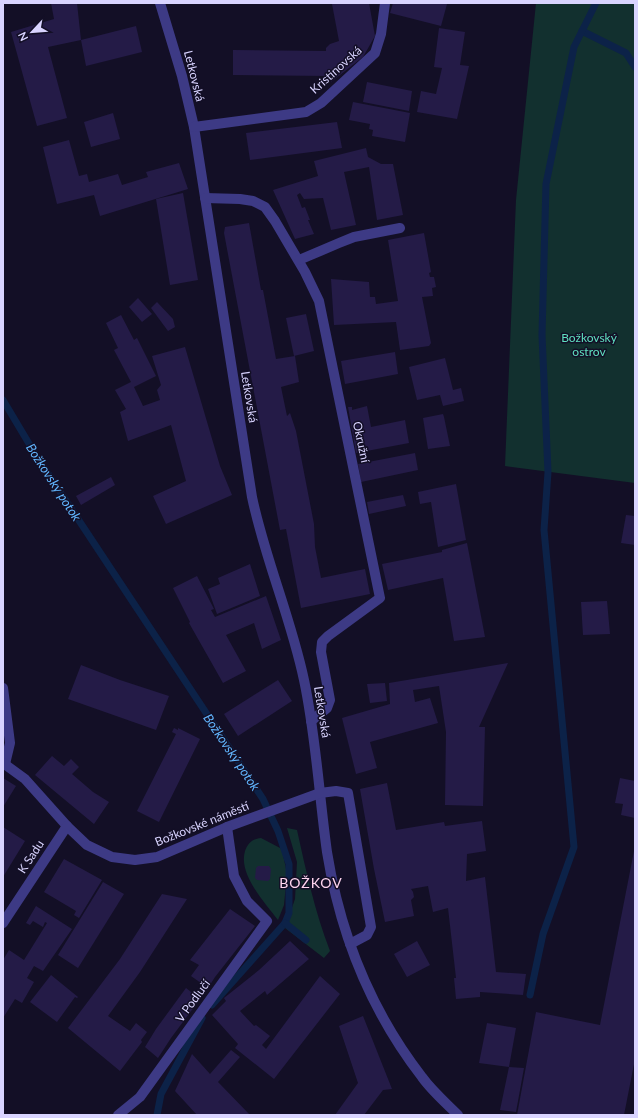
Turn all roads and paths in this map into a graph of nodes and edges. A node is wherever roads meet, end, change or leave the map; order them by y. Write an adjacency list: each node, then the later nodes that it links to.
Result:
1 (160, 3): 3 (street, Letkovská)
2 (386, 3): 3 (street, Kristinovská)
3 (194, 128): 4 (street, Letkovská)
4 (205, 198): 6 (street, Okružní); 8 (street, Letkovská)
5 (400, 228): 6 (street)
6 (299, 260): 8 (street, Okružní)
7 (3, 688): 9 (street)
8 (311, 720): 10 (street, Letkovská)
9 (4, 764): 11 (street, Božkovské náměstí)
10 (320, 792): 12 (street, Božkovské náměstí); 14 (street, Letkovská); 14 (street, Božkovské náměstí)
11 (67, 826): 12 (street, Božkovské náměstí); 13 (street, K Sadu)
12 (227, 828): 15 (street, V Podlučí)
13 (3, 923)
14 (350, 944): 16 (street, Letkovská)
15 (118, 1115)
16 (458, 1115)

